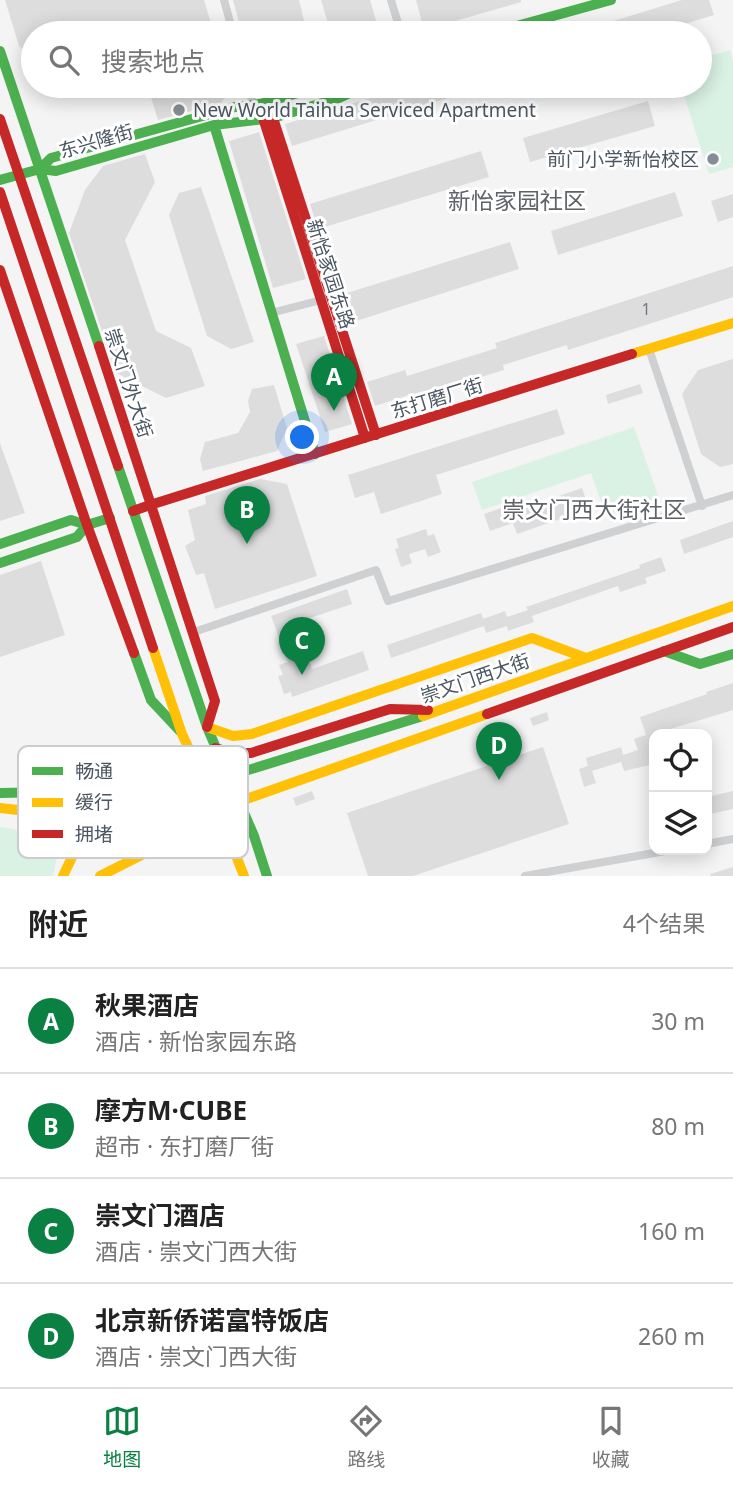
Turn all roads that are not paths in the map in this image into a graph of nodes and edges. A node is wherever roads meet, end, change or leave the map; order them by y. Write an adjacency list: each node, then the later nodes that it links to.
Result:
1 (224, 0): 5 (street)
2 (391, 0): 6 (street)
3 (611, 0): 4 (main road)
4 (588, 3): 7 (main road)
5 (230, 21)
6 (397, 21)
7 (530, 21)
8 (0, 51): 16 (main road, 崇文门外大街)
9 (251, 98): 12 (street)
10 (276, 98): 12 (main road, 东兴隆街)
11 (339, 98): 14 (main road, 东兴隆街)
12 (253, 104): 16 (main road, 东兴隆街)
13 (0, 119): 17 (main road, 崇文门外大街)
14 (268, 119): 15 (main road, 东兴隆街); 21 (main road, 新怡家园东路)
15 (214, 125): 16 (main road, 东兴隆街); 22 (main road)
16 (40, 169): 17 (main road); 28 (main road, 崇文门外大街)
17 (19, 175): 18 (main road); 30 (main road, 崇文门外大街)
18 (0, 180)
19 (0, 192): 31 (main road)
20 (0, 270): 32 (main road)
21 (326, 299): 22 (street); 25 (main road, 新怡家园东路)
22 (271, 313): 26 (main road)
23 (733, 323): 24 (main road, 东打磨厂街)
24 (649, 349): 25 (main road, 东打磨厂街); 29 (street)
25 (370, 437): 26 (main road, 东打磨厂街)
26 (315, 454): 28 (main road, 东打磨厂街)
27 (733, 495): 29 (street)
28 (150, 505): 30 (main road, 东打磨厂街); 37 (main road, 崇文门外大街)
29 (702, 506): 37 (street)
30 (133, 511): 42 (main road, 崇文门外大街)
31 (110, 518): 32 (main road); 43 (main road)
32 (87, 525): 33 (main road); 34 (main road); 43 (main road)
33 (0, 544)
34 (0, 563)
35 (733, 606): 40 (main road, 崇文门西大街)
36 (733, 627): 38 (main road, 崇文门西大街)
37 (194, 632): 42 (main road, 崇文门外大街)
38 (664, 651): 39 (main road); 50 (main road, 崇文门西大街)
39 (733, 654)
40 (586, 658): 41 (main road, 崇文门西大街); 42 (main road)
41 (440, 710): 46 (main road); 47 (main road, 崇文门西大街)
42 (207, 727): 45 (main road, 崇文门外大街)
43 (182, 734): 44 (main road)
44 (187, 746)
45 (214, 746)
46 (248, 753)
47 (248, 771)
48 (0, 793): 49 (main road)
49 (18, 793)
50 (248, 798)
51 (0, 808): 52 (main road, 崇文门西大街)
52 (18, 810)
53 (248, 823): 64 (main road, 崇文门外大街)
54 (733, 839): 55 (street)
55 (712, 843)
56 (649, 854): 61 (street)
57 (73, 858): 62 (main road)
58 (137, 858): 60 (main road)
59 (238, 858): 63 (main road)
60 (106, 874)
61 (552, 874): 65 (street)
62 (63, 876)
63 (244, 876)
64 (267, 876)
65 (526, 876)

